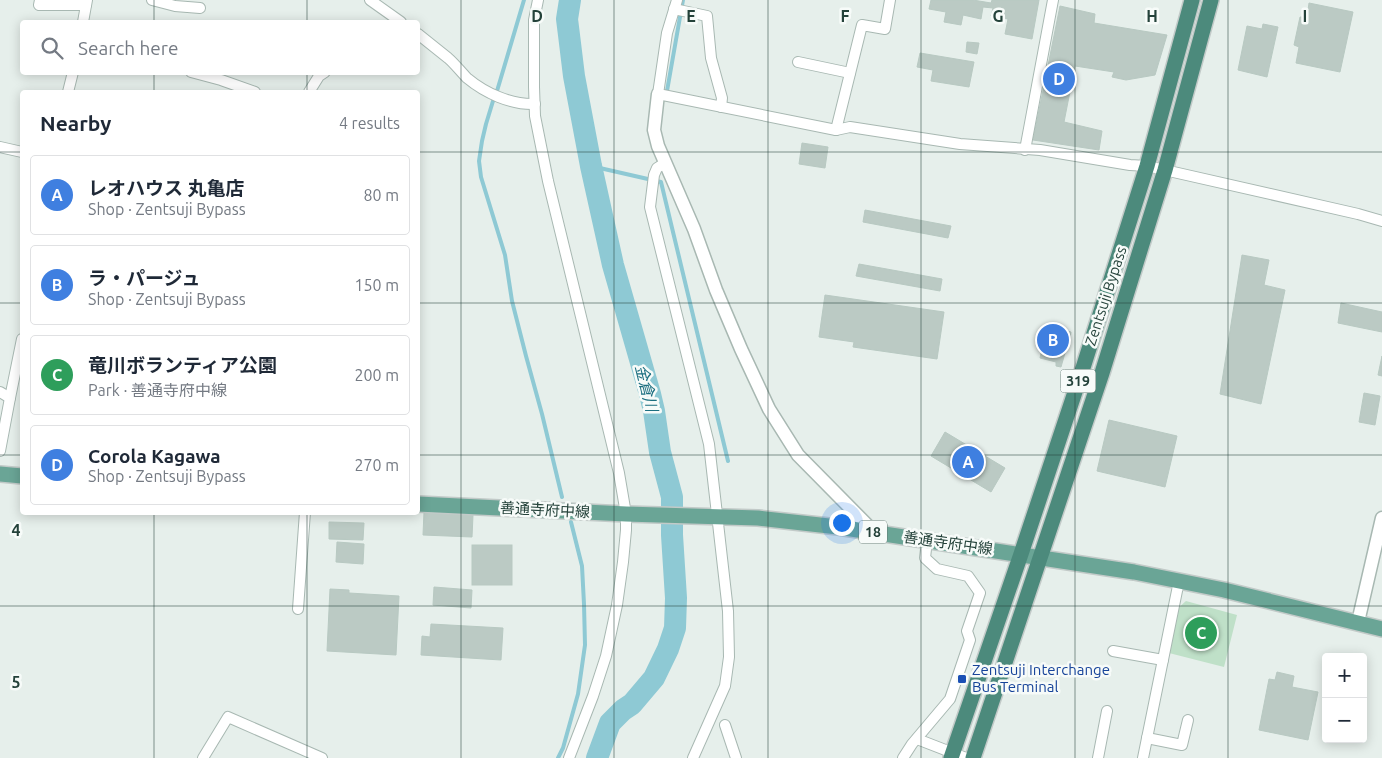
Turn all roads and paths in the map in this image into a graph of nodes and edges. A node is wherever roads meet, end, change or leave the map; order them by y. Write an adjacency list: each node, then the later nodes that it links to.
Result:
1 (40, 0): 9 (street)
2 (152, 0): 11 (street)
3 (370, 0): 13 (street)
4 (538, 0): 24 (street)
5 (890, 0): 16 (street)
6 (1052, 0): 28 (street)
7 (1192, 0): 31 (highway, Zentsuji Bypass / 319)
8 (1211, 0): 32 (highway, Zentsuji Bypass / 319)
9 (86, 2): 12 (street)
10 (678, 7): 23 (street); 25 (street)
11 (200, 8)
12 (83, 20)
13 (399, 20)
14 (420, 36): 24 (street)
15 (798, 62): 16 (street)
16 (850, 73): 26 (street)
17 (72, 75): 20 (street)
18 (320, 75): 22 (street)
19 (222, 76): 21 (street)
20 (68, 90)
21 (251, 90)
22 (310, 90)
23 (658, 94): 25 (street); 30 (street)
24 (535, 104): 41 (street)
25 (721, 107): 26 (street)
26 (836, 130): 28 (street)
27 (0, 147): 29 (street)
28 (1025, 150): 31 (street)
29 (20, 152)
30 (665, 163): 43 (street); 45 (street)
31 (1147, 166): 32 (street); 47 (highway, Zentsuji Bypass / 319)
32 (1165, 170): 33 (street); 48 (highway, Zentsuji Bypass / 319)
33 (1382, 221)
34 (20, 349): 36 (street)
35 (0, 392): 36 (street)
36 (10, 398): 37 (street)
37 (0, 451)
38 (0, 474): 39 (main road)
39 (20, 476)
40 (420, 504): 41 (main road, 善通寺府中線 / 18)
41 (631, 514): 43 (main road, 善通寺府中線 / 18); 63 (street)
42 (305, 515): 50 (street)
43 (711, 517): 45 (main road, 善通寺府中線 / 18); 64 (street)
44 (1382, 518): 51 (street)
45 (874, 532): 46 (main road, 善通寺府中線 / 18)
46 (927, 540): 47 (main road, 善通寺府中線 / 18); 58 (street)
47 (1021, 554): 48 (main road, 善通寺府中線 / 18); 60 (highway, Zentsuji Bypass / 319)
48 (1040, 557): 49 (main road, 善通寺府中線 / 18); 67 (highway, Zentsuji Bypass / 319)
49 (1179, 581): 51 (main road, 善通寺府中線 / 18); 54 (street)
50 (298, 609)
51 (1358, 622): 52 (main road, 善通寺府中線 / 18)
52 (1382, 629)
53 (1113, 651): 54 (street)
54 (1163, 660): 59 (street)
55 (1107, 711): 68 (street)
56 (1188, 720): 59 (street)
57 (725, 725): 65 (street)
58 (917, 738): 60 (street); 66 (street)
59 (1147, 738): 69 (street)
60 (956, 756)
61 (202, 758): 62 (street)
62 (322, 758)
63 (569, 758)
64 (693, 758)
65 (736, 758)
66 (903, 758)
67 (973, 758)
68 (1098, 758)
69 (1143, 758)

